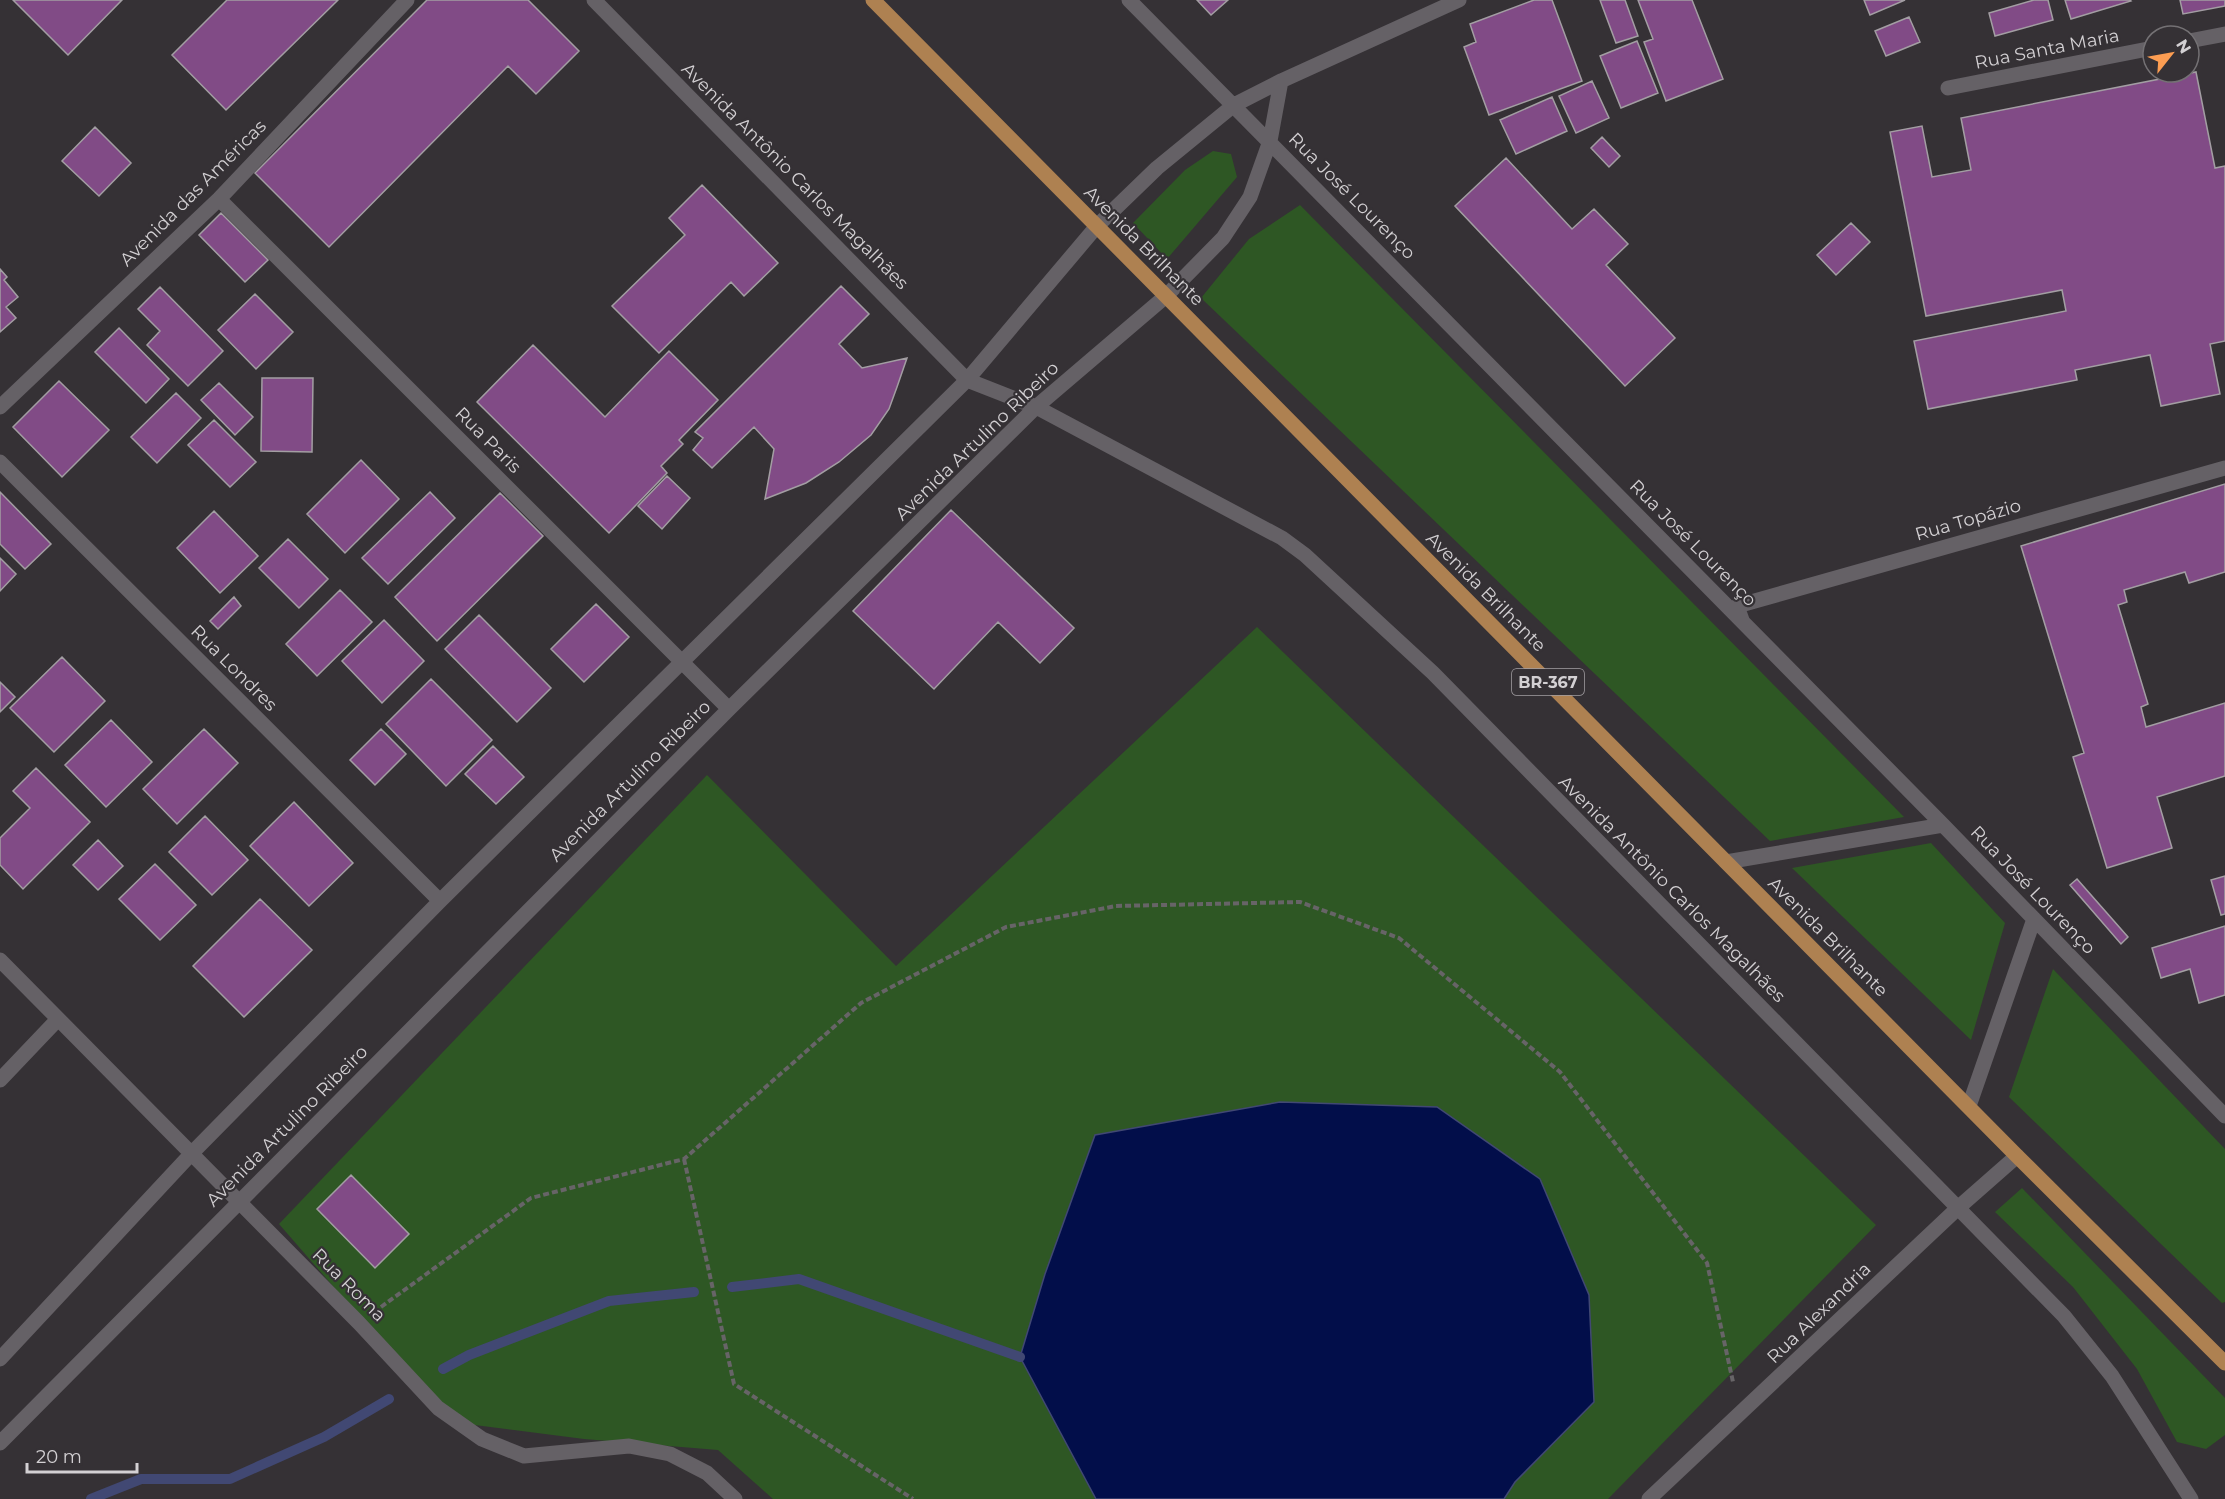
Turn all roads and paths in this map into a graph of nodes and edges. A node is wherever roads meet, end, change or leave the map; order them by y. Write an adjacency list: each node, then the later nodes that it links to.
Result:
1 (406, 0): 13 (street, Avenida das Américas)
2 (594, 0): 16 (street, Avenida Antônio Carlos Magalhães)
3 (873, 0): 14 (main road, Avenida Brilhante / BR-367)
4 (1129, 0): 11 (street, Rua José Lourenço)
5 (1459, 0): 9 (street)
6 (2225, 34): 7 (street)
7 (2201, 39)
8 (2141, 50): 10 (street, Rua Santa Maria)
9 (1281, 81): 11 (street); 12 (street, Avenida Artulino Ribeiro)
10 (1948, 88)
11 (1234, 105): 12 (street, Rua José Lourenço); 14 (street)
12 (1270, 141): 15 (street, Avenida Artulino Ribeiro); 21 (street, Rua José Lourenço)
13 (219, 199): 17 (street, Avenida das Américas); 22 (street, Rua Paris)
14 (1097, 226): 15 (main road, Avenida Brilhante / BR-367); 16 (street)
15 (1166, 296): 18 (street, Avenida Artulino Ribeiro); 25 (main road, Avenida Brilhante / BR-367)
16 (967, 380): 18 (street, Avenida Antônio Carlos Magalhães); 22 (street)
17 (0, 406)
18 (1036, 407): 23 (street, Avenida Artulino Ribeiro); 37 (street, Avenida Antônio Carlos Magalhães)
19 (0, 462): 26 (street, Rua Londres)
20 (2225, 468): 21 (street, Rua Topázio)
21 (1742, 621): 24 (street, Rua José Lourenço)
22 (683, 661): 23 (street, Rua Paris); 26 (street)
23 (729, 710): 36 (street, Avenida Artulino Ribeiro)
24 (1943, 825): 25 (street); 27 (street, Rua José Lourenço)
25 (1726, 862): 31 (main road, Avenida Brilhante / BR-367)
26 (440, 902): 33 (street)
27 (2034, 919): 31 (street); 32 (street, Rua José Lourenço)
28 (0, 960): 29 (street, Rua Roma)
29 (58, 1019): 30 (street); 33 (street, Rua Roma)
30 (0, 1080)
31 (1969, 1106): 34 (main road, Avenida Brilhante / BR-367)
32 (2225, 1116)
33 (192, 1153): 36 (street, Rua Roma); 39 (street)
34 (2017, 1156): 37 (street, Rua Alexandria); 40 (main road, Avenida Brilhante / BR-367)
35 (684, 1160): 38 (path); 41 (path); 44 (path)
36 (239, 1203): 38 (street, Rua Roma); 42 (street, Avenida Artulino Ribeiro)
37 (1959, 1208): 41 (street, Rua Alexandria); 46 (street, Avenida Antônio Carlos Magalhães)
38 (359, 1323): 43 (street, Rua Roma)
39 (0, 1359)
40 (2225, 1363)
41 (1740, 1415): 45 (street, Rua Alexandria)
42 (0, 1443)
43 (735, 1499)
44 (912, 1499)
45 (1649, 1499)
46 (2191, 1499)

